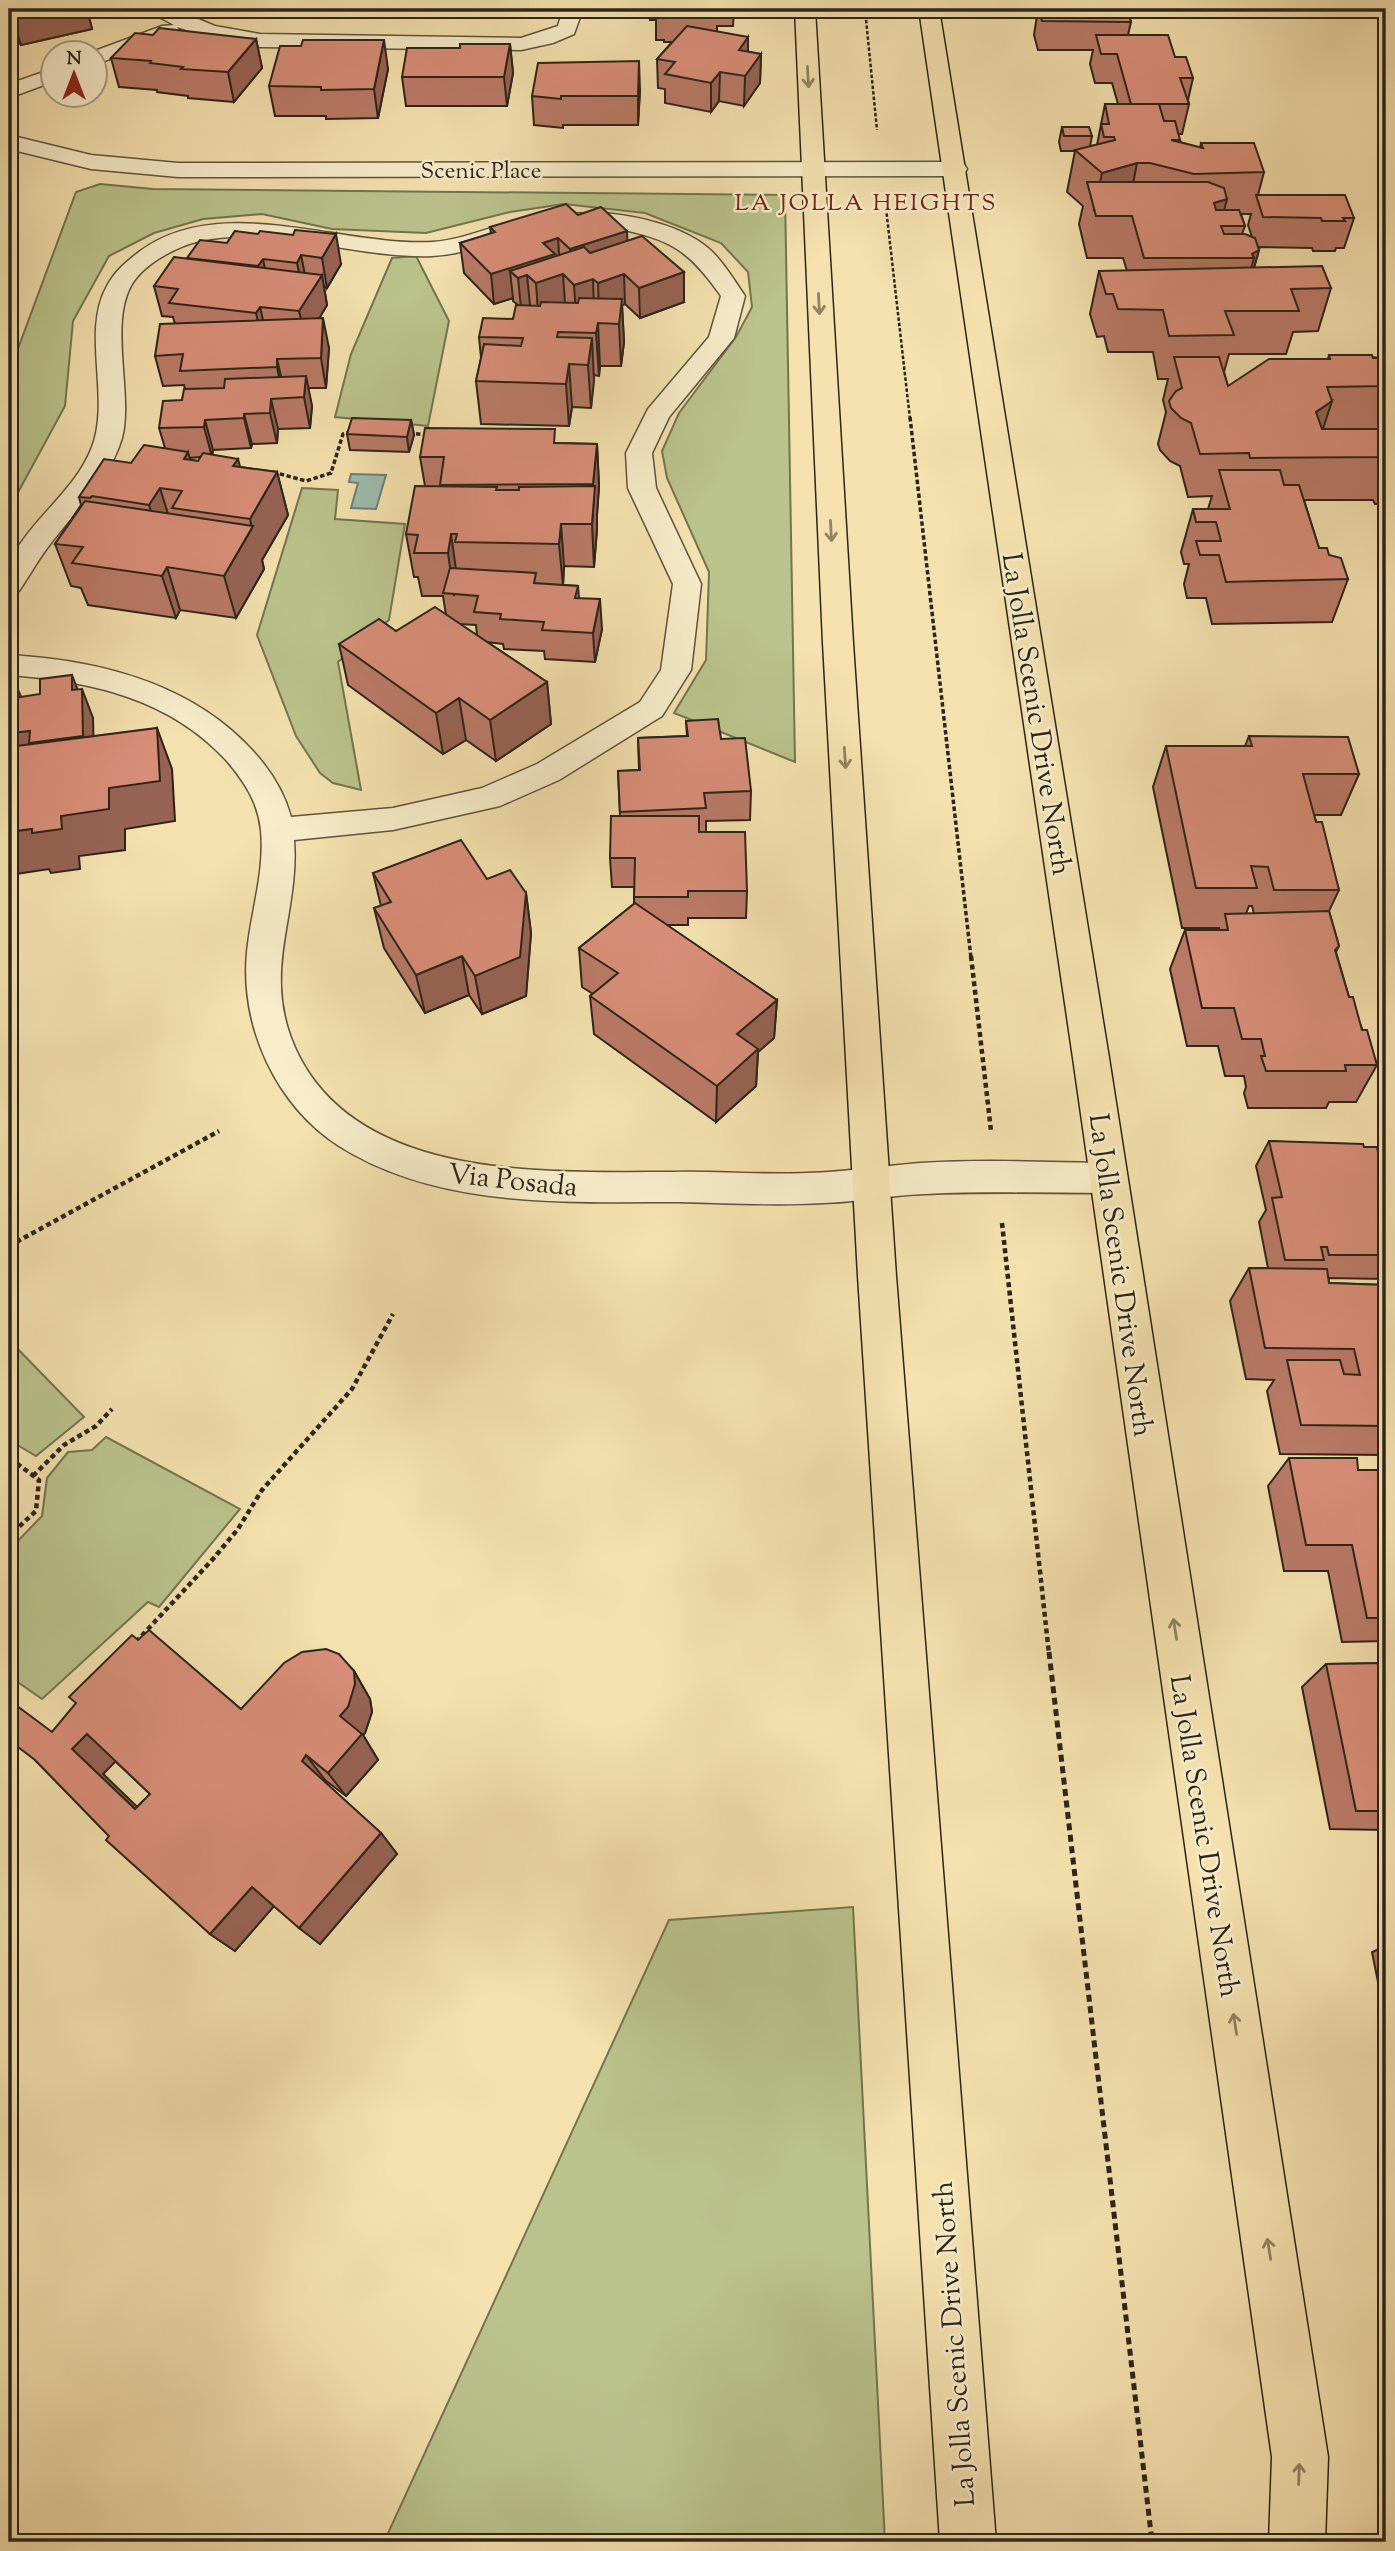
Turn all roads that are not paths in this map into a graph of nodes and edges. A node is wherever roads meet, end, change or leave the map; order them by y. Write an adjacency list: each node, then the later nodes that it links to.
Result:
1 (159, 9): 5 (street)
2 (573, 9): 5 (street)
3 (805, 9): 11 (main road, La Jolla Scenic Drive North, one-way to 11)
4 (929, 9): 10 (main road, La Jolla Scenic Drive North)
5 (184, 24): 6 (street)
6 (108, 54)
7 (38, 81): 8 (street)
8 (9, 92)
9 (9, 142): 11 (street, Scenic Place)
10 (956, 169): 11 (street, Scenic Place); 15 (main road, La Jolla Scenic Drive North)
11 (812, 170): 16 (main road, La Jolla Scenic Drive North, one-way to 16)
12 (9, 584): 14 (street)
13 (9, 665): 14 (street, Via Posada)
14 (277, 830): 16 (street, Via Posada)
15 (1107, 1178): 16 (street, Via Posada); 18 (main road, La Jolla Scenic Drive North, one-way to 15)
16 (872, 1184): 17 (main road, La Jolla Scenic Drive North)
17 (968, 2542)
18 (1297, 2542)

